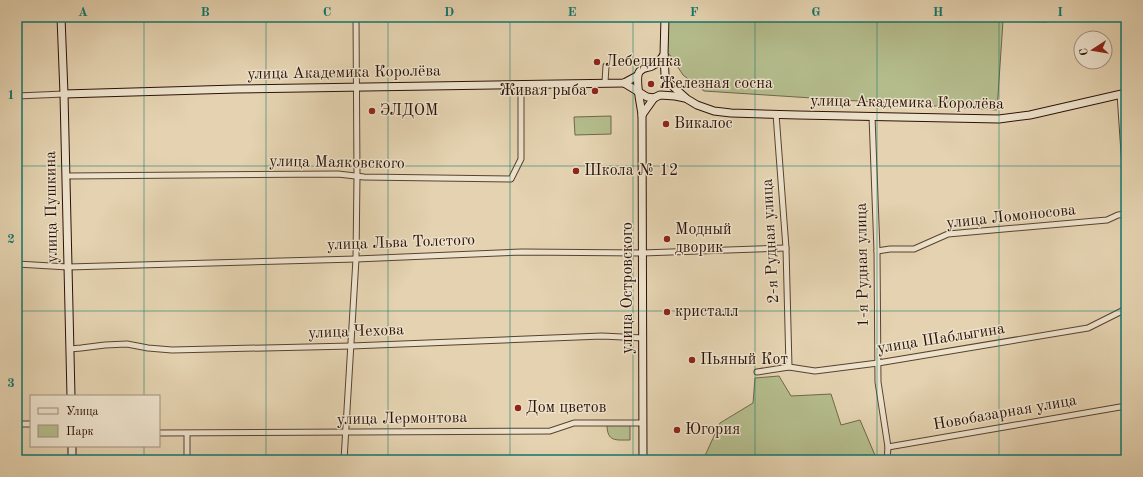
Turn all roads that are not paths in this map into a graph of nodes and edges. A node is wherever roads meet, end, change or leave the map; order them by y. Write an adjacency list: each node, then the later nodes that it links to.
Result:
1 (61, 17): 15 (street, улица Пушкина)
2 (356, 17): 12 (street)
3 (665, 17): 4 (street)
4 (664, 55): 6 (street); 8 (street)
5 (606, 66): 9 (street)
6 (652, 66): 7 (street); 8 (street)
7 (637, 76): 10 (street); 13 (street)
8 (667, 78): 17 (street); 18 (street)
9 (605, 82): 10 (street, улица Академика Королёва); 11 (street, улица Академика Королёва)
10 (624, 83): 13 (street)
11 (521, 84): 12 (street, улица Академика Королёва); 23 (street, улица Маяковского)
12 (356, 87): 15 (street, улица Академика Королёва); 23 (street)
13 (639, 92): 17 (street); 20 (street, улица Островского)
14 (1123, 93): 21 (street, улица Академика Королёва); 24 (street)
15 (64, 94): 16 (street); 22 (street, улица Пушкина)
16 (17, 96)
17 (657, 97): 18 (street); 20 (street)
18 (687, 99): 19 (street, улица Академика Королёва)
19 (776, 114): 21 (street, улица Академика Королёва); 26 (street, 2-я Рудная улица)
20 (642, 115): 28 (street, улица Островского)
21 (872, 116): 27 (street, 1-я Рудная улица)
22 (66, 176): 23 (street, улица Маяковского); 31 (street, улица Пушкина)
23 (357, 176): 29 (street)
24 (1126, 182)
25 (1126, 214): 27 (street, улица Ломоносова)
26 (786, 248): 28 (street, улица Льва Толстого); 37 (street, 2-я Рудная улица)
27 (877, 251): 36 (street, 1-я Рудная улица)
28 (642, 253): 29 (street, улица Льва Толстого); 33 (street, улица Островского)
29 (356, 258): 31 (street, улица Льва Толстого); 34 (street)
30 (17, 264): 31 (street, улица Льва Толстого)
31 (68, 266): 35 (street, улица Пушкина)
32 (1126, 309): 36 (street, улица Шаблыгина)
33 (643, 338): 34 (street, улица Чехова); 41 (street, улица Островского)
34 (351, 346): 35 (street, улица Чехова); 45 (street)
35 (70, 349): 39 (street, улица Пушкина)
36 (878, 363): 37 (street, улица Шаблыгина); 48 (street, 1-я Рудная улица)
37 (790, 367): 38 (street, улица Шаблыгина)
38 (757, 372)
39 (71, 395)
40 (1126, 406): 48 (street, Новобазарная улица)
41 (643, 423): 45 (street, улица Лермонтова); 52 (street, улица Островского)
42 (17, 424): 43 (street)
43 (30, 424)
44 (160, 433): 46 (street, улица Лермонтова)
45 (345, 433): 46 (street, улица Лермонтова); 51 (street)
46 (187, 434): 50 (street)
47 (72, 447): 49 (street)
48 (888, 447): 53 (street, 1-я Рудная улица)
49 (72, 460)
50 (187, 460)
51 (344, 460)
52 (644, 460)
53 (887, 460)

